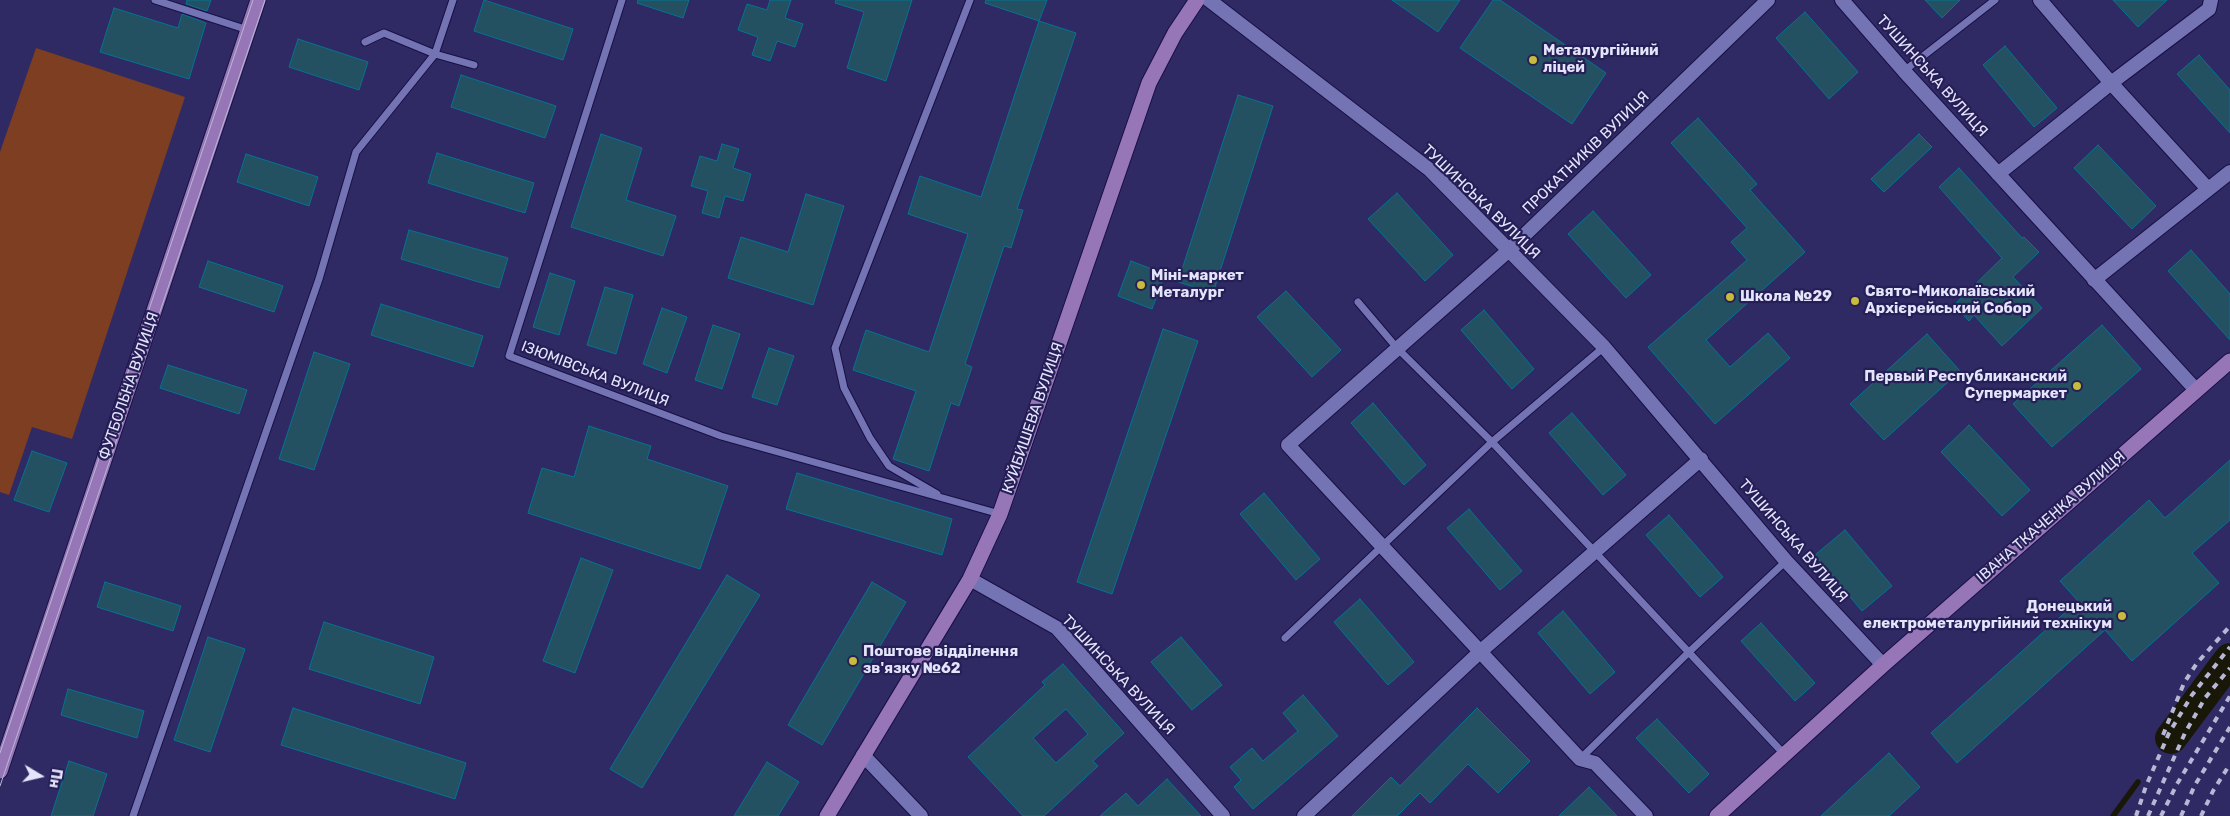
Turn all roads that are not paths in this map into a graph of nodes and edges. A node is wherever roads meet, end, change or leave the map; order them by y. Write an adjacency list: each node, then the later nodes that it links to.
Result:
1 (155, 0): 13 (lane)
2 (258, 0): 13 (main road, ФУТБОЛЬНА ВУЛИЦЯ)
3 (453, 0): 15 (lane)
4 (622, 0): 31 (lane, ІЗЮМІВСЬКА ВУЛИЦЯ)
5 (970, 0): 31 (lane)
6 (1197, 0): 32 (main road, КУЙБИШЕВА ВУЛИЦЯ)
7 (1209, 0): 22 (street, ТУШИНСЬКА ВУЛИЦЯ)
8 (1768, 0): 22 (street, ПРОКАТНИКІВ ВУЛИЦЯ)
9 (1842, 0): 17 (street, ТУШИНСЬКА ВУЛИЦЯ)
10 (1995, 0): 17 (lane)
11 (2040, 0): 18 (street)
12 (2211, 0): 18 (street)
13 (248, 31): 44 (main road, ФУТБОЛЬНА ВУЛИЦЯ)
14 (365, 42): 15 (lane)
15 (435, 54): 16 (lane); 45 (lane)
16 (474, 65)
17 (1904, 71): 20 (street, ТУШИНСЬКА ВУЛИЦЯ)
18 (2111, 83): 20 (street); 21 (street)
19 (2230, 172): 21 (street)
20 (1998, 174): 23 (street, ТУШИНСЬКА ВУЛИЦЯ)
21 (2208, 189): 23 (street)
22 (1508, 251): 25 (street, ТУШИНСЬКА ВУЛИЦЯ); 26 (street, ПРОКАТНИКІВ ВУЛИЦЯ)
23 (2094, 280): 28 (street, ТУШИНСЬКА ВУЛИЦЯ)
24 (1358, 302): 26 (lane)
25 (1604, 347): 29 (lane); 30 (street, ТУШИНСЬКА ВУЛИЦЯ)
26 (1397, 348): 29 (lane); 33 (street, ПРОКАТНИКІВ ВУЛИЦЯ)
27 (2230, 360): 28 (main road, ІВАНА ТКАЧЕНКА ВУЛИЦЯ)
28 (2196, 390): 40 (main road, ІВАНА ТКАЧЕНКА ВУЛИЦЯ)
29 (1492, 442): 33 (lane); 34 (lane)
30 (1701, 459): 34 (street); 35 (street, ТУШИНСЬКА ВУЛИЦЯ)
31 (946, 499): 32 (lane, ІЗЮМІВСЬКА ВУЛИЦЯ)
32 (1000, 514): 36 (main road, КУЙБИШЕВА ВУЛИЦЯ)
33 (1382, 545): 37 (lane); 38 (street)
34 (1594, 551): 38 (street); 39 (lane)
35 (1786, 561): 39 (lane); 40 (street, ТУШИНСЬКА ВУЛИЦЯ)
36 (970, 580): 42 (main road, КУЙБИШЕВА ВУЛИЦЯ); 48 (street, ТУШИНСЬКА ВУЛИЦЯ)
37 (1285, 638)
38 (1481, 651): 43 (street); 49 (street)
39 (1689, 652): 41 (lane); 43 (lane)
40 (1883, 665): 41 (main road, ІВАНА ТКАЧЕНКА ВУЛИЦЯ)
41 (1784, 754): 51 (main road, ІВАНА ТКАЧЕНКА ВУЛИЦЯ)
42 (863, 755): 46 (main road, КУЙБИШЕВА ВУЛИЦЯ); 47 (street)
43 (1580, 759): 50 (street)
44 (0, 771)
45 (133, 816)
46 (827, 816)
47 (921, 816)
48 (1223, 816)
49 (1304, 816)
50 (1646, 816)
51 (1716, 816)

